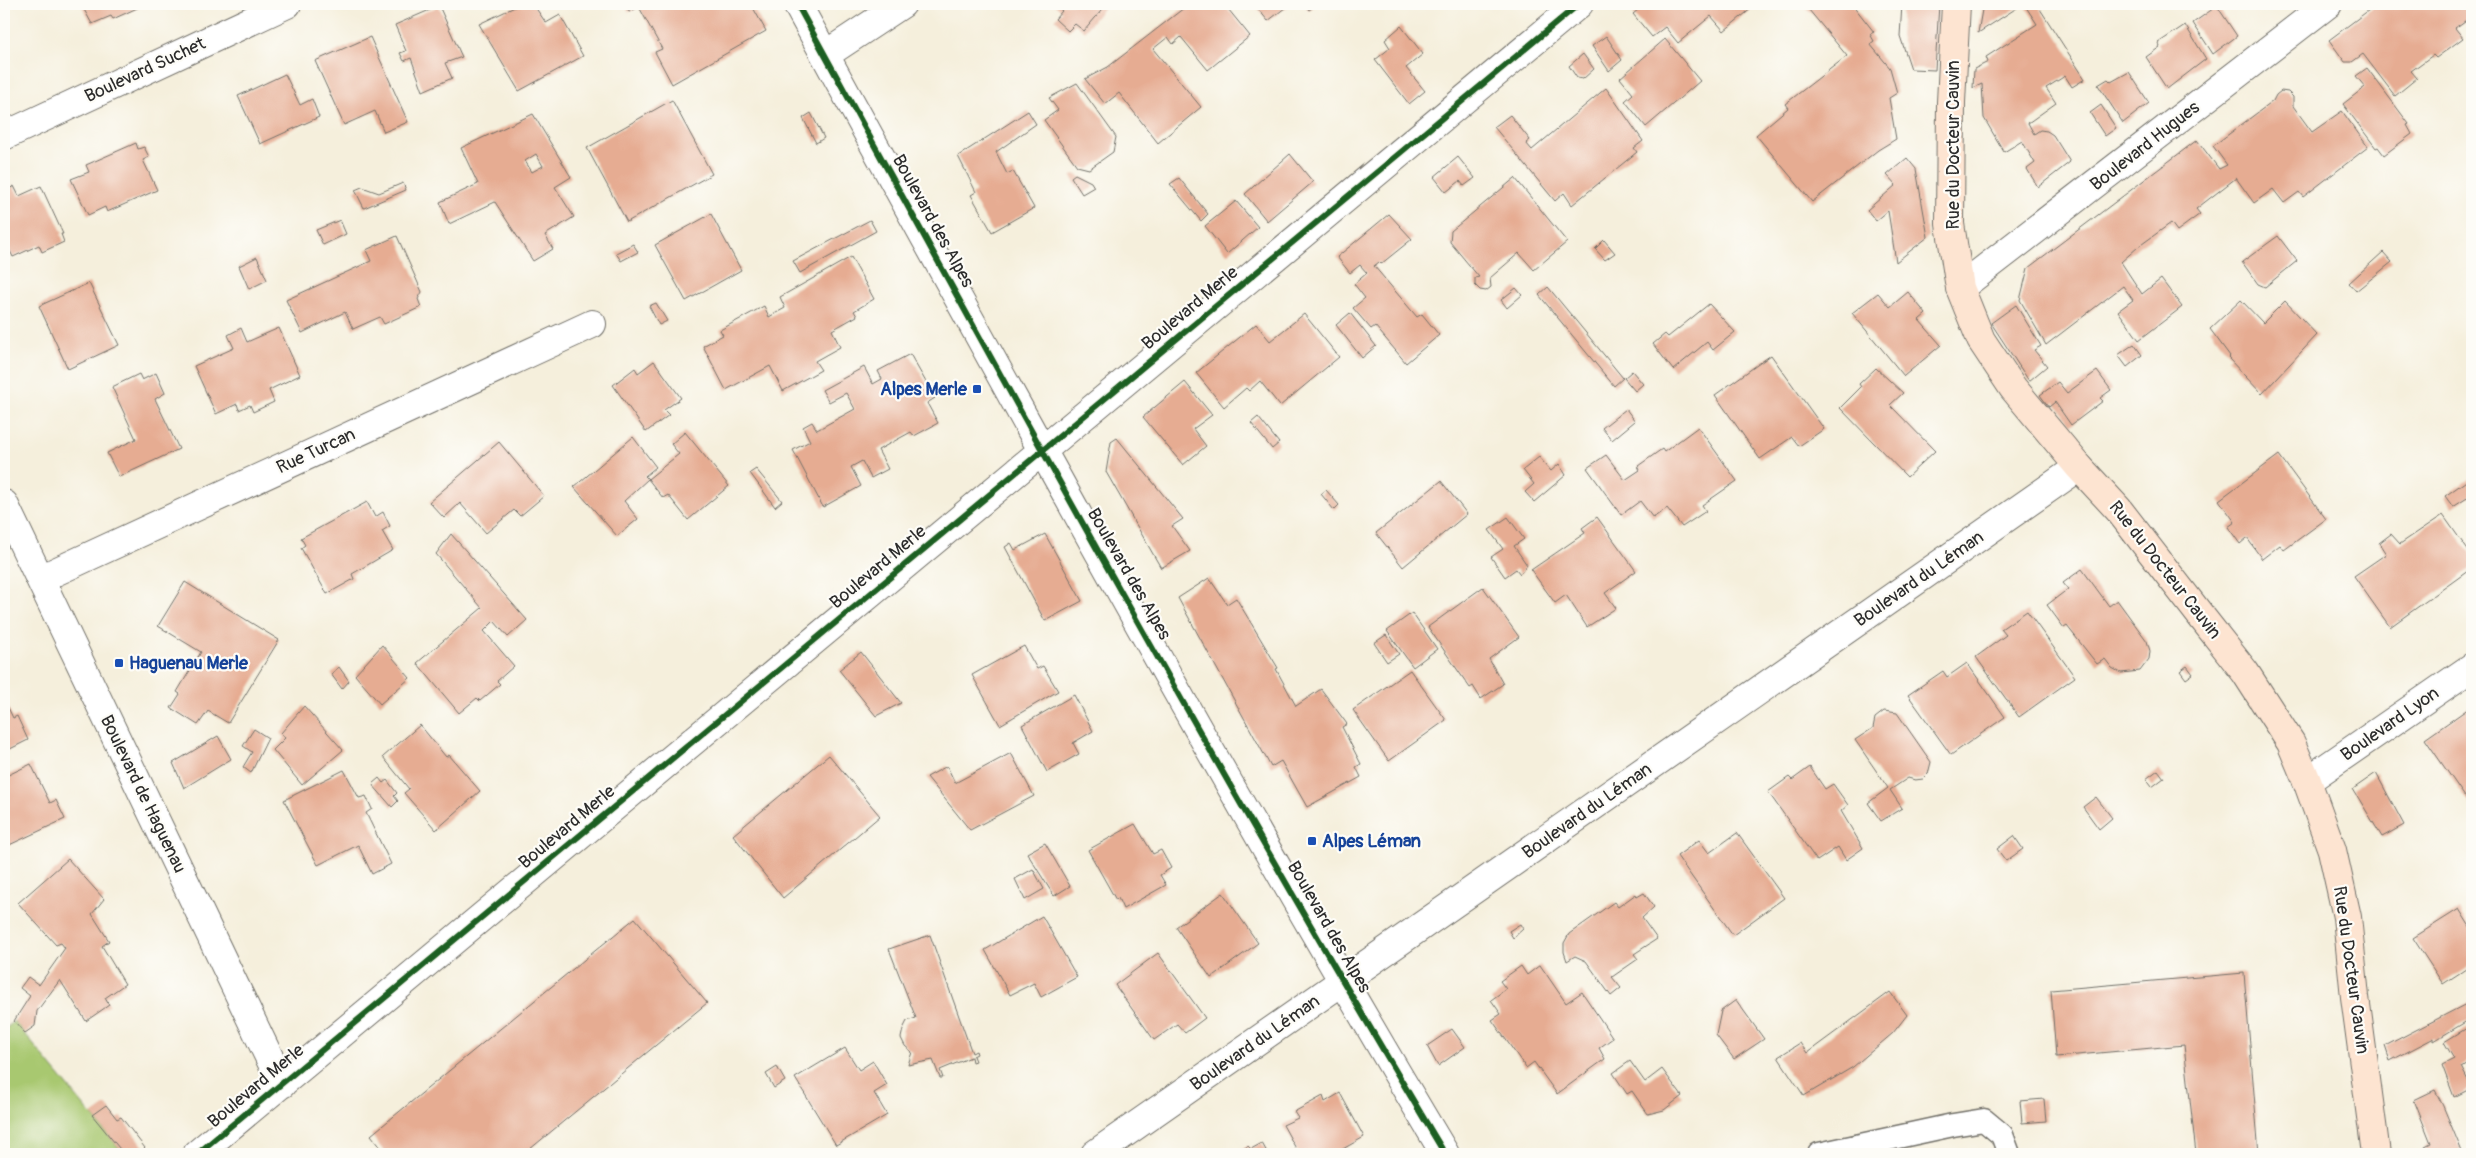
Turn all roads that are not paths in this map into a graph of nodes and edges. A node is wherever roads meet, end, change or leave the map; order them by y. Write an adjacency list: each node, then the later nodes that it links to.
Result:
1 (287, 4): 8 (street, Boulevard Suchet)
2 (797, 4): 7 (street, Boulevard des Alpes)
3 (902, 4): 7 (street)
4 (1579, 4): 11 (street, Boulevard Merle)
5 (1956, 4): 9 (street, Rue du Docteur Cauvin)
6 (2328, 4): 9 (street, Boulevard Hugues)
7 (825, 55): 11 (street, Boulevard des Alpes)
8 (4, 136)
9 (1960, 288): 12 (street, Rue du Docteur Cauvin)
10 (592, 324): 14 (street, Rue Turcan)
11 (1042, 450): 17 (street, Boulevard des Alpes); 18 (street, Boulevard Merle)
12 (2079, 467): 16 (street, Rue du Docteur Cauvin); 17 (street, Boulevard du Léman)
13 (4, 504): 14 (street, Boulevard de Haguenau)
14 (40, 578): 18 (street, Boulevard de Haguenau)
15 (2472, 668): 16 (street, Boulevard Lyon)
16 (2308, 781): 24 (street, Rue du Docteur Cauvin)
17 (1342, 981): 20 (street, Boulevard du Léman); 21 (street, Boulevard des Alpes)
18 (282, 1084): 19 (street, Boulevard Merle)
19 (197, 1154)
20 (1095, 1154)
21 (1445, 1154)
22 (1819, 1154): 23 (lane)
23 (2009, 1154)
24 (2376, 1154)

